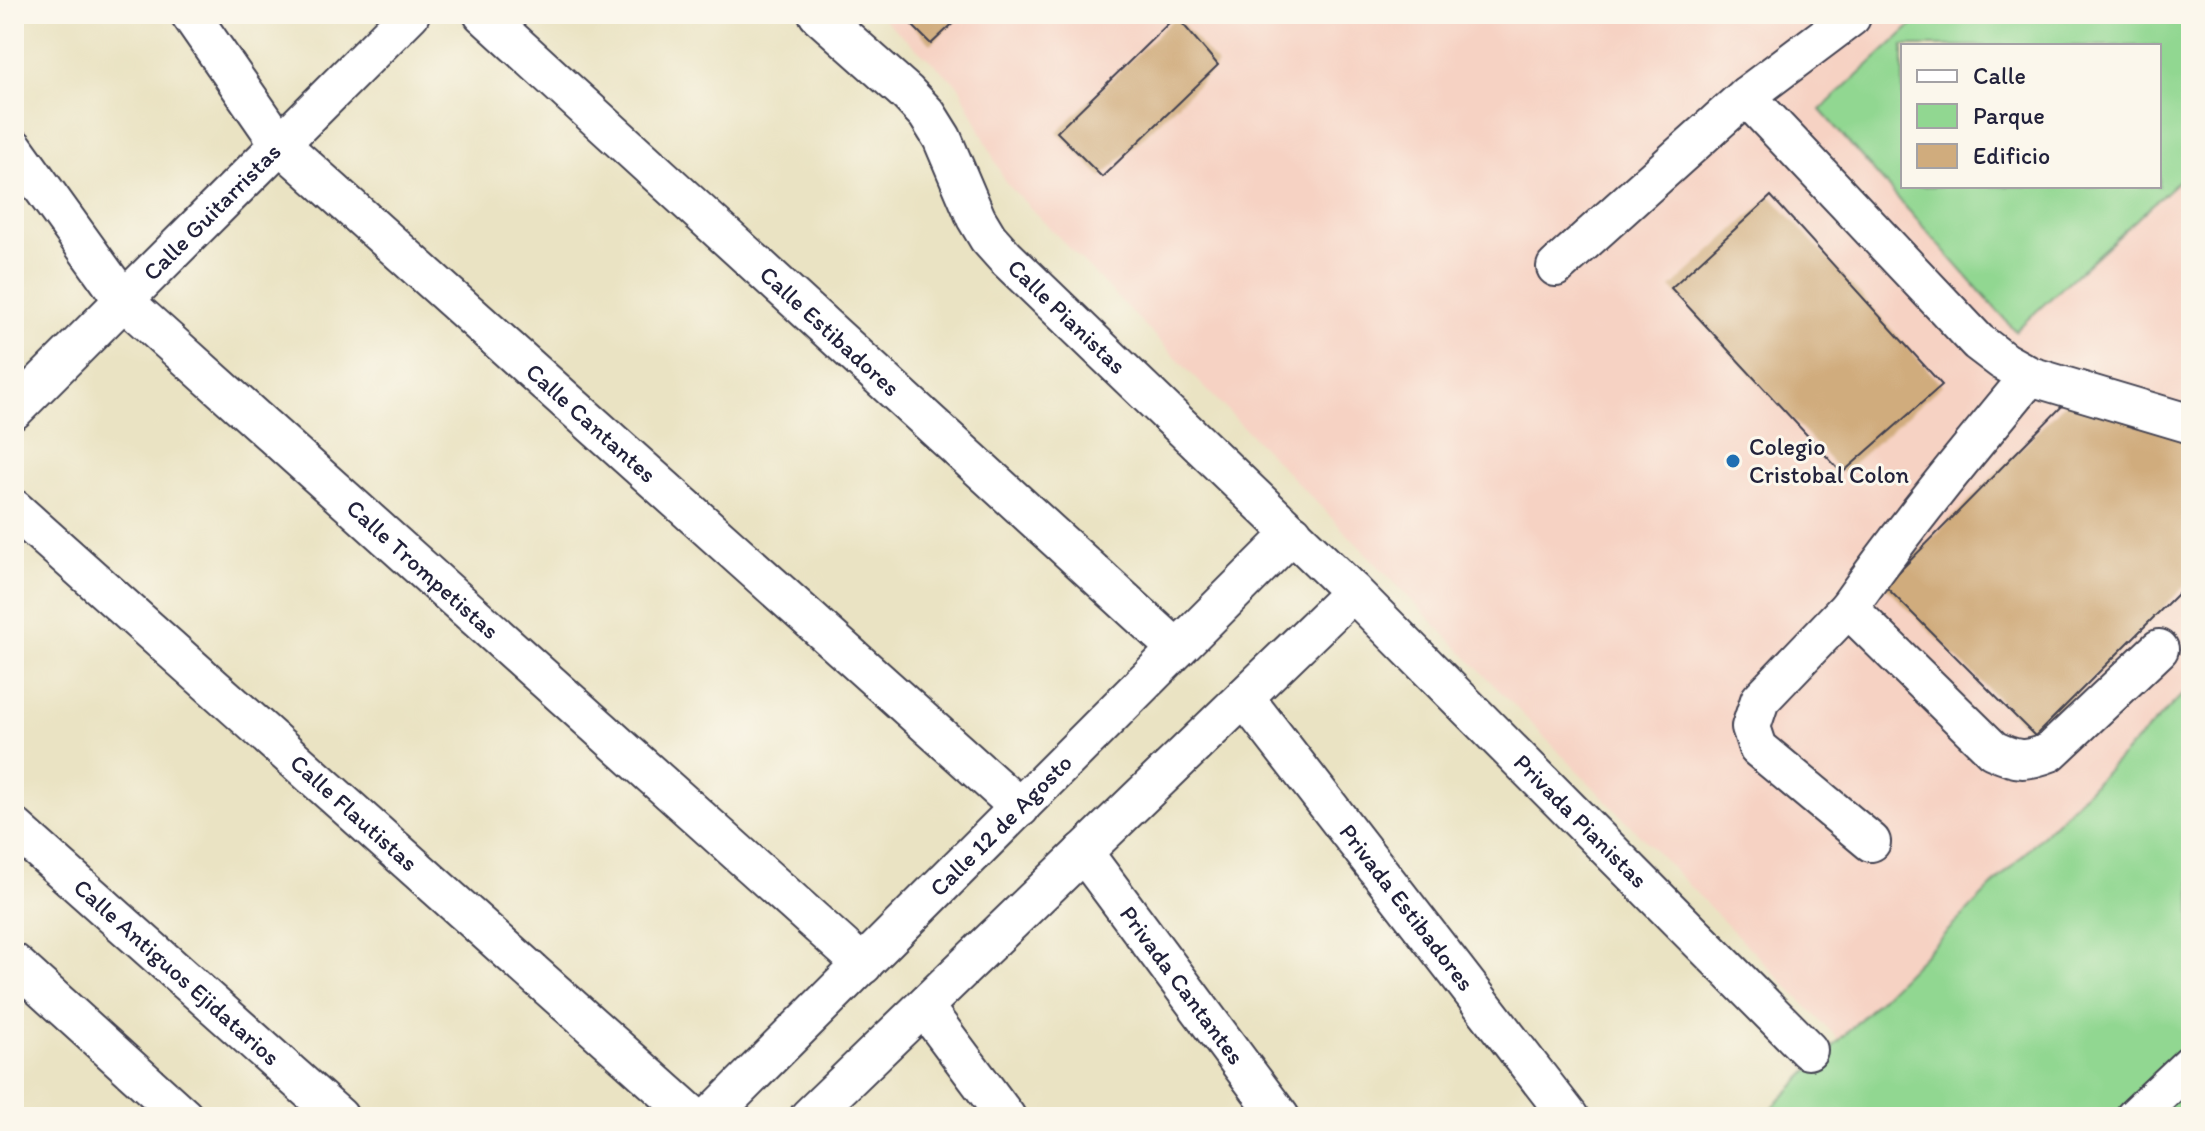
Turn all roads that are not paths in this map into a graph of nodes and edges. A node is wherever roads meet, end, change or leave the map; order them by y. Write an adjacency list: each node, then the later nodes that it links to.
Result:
1 (190, 14): 7 (street, Calle Cantantes)
2 (410, 14): 7 (street, Calle Guitarristas)
3 (483, 14): 18 (street, Calle Estibadores)
4 (818, 14): 15 (street, Calle Pianistas)
5 (1852, 15): 6 (street)
6 (1746, 96): 9 (street); 11 (street)
7 (280, 144): 10 (street, Calle Guitarristas); 21 (street, Calle Cantantes)
8 (14, 148): 10 (street, Calle Trompetistas)
9 (1556, 267)
10 (124, 301): 12 (street, Calle Guitarristas); 26 (street, Calle Trompetistas)
11 (2030, 376): 13 (street); 17 (street)
12 (14, 410)
13 (2191, 424)
14 (14, 509): 32 (street, Calle Flautistas)
15 (1293, 533): 16 (street, Calle Pianistas); 18 (street, Calle 12 de Agosto)
16 (1353, 592): 20 (street); 28 (street, Privada Pianistas)
17 (1848, 608): 19 (street); 23 (street)
18 (1177, 649): 21 (street, Calle 12 de Agosto)
19 (2159, 649)
20 (1244, 697): 24 (street); 37 (street, Privada Estibadores)
21 (1020, 808): 26 (street, Calle 12 de Agosto)
22 (14, 827): 31 (street, Calle Antiguos Ejidatarios)
23 (1871, 842)
24 (1083, 852): 27 (street); 36 (street, Privada Cantantes)
25 (14, 963): 30 (street)
26 (863, 965): 33 (street, Calle 12 de Agosto)
27 (924, 1007): 34 (street); 35 (street)
28 (1808, 1050)
29 (2190, 1068): 38 (street)
30 (184, 1117)
31 (339, 1117)
32 (694, 1117)
33 (710, 1117)
34 (809, 1117)
35 (1006, 1117)
36 (1280, 1117)
37 (1569, 1117)
38 (2135, 1117)

